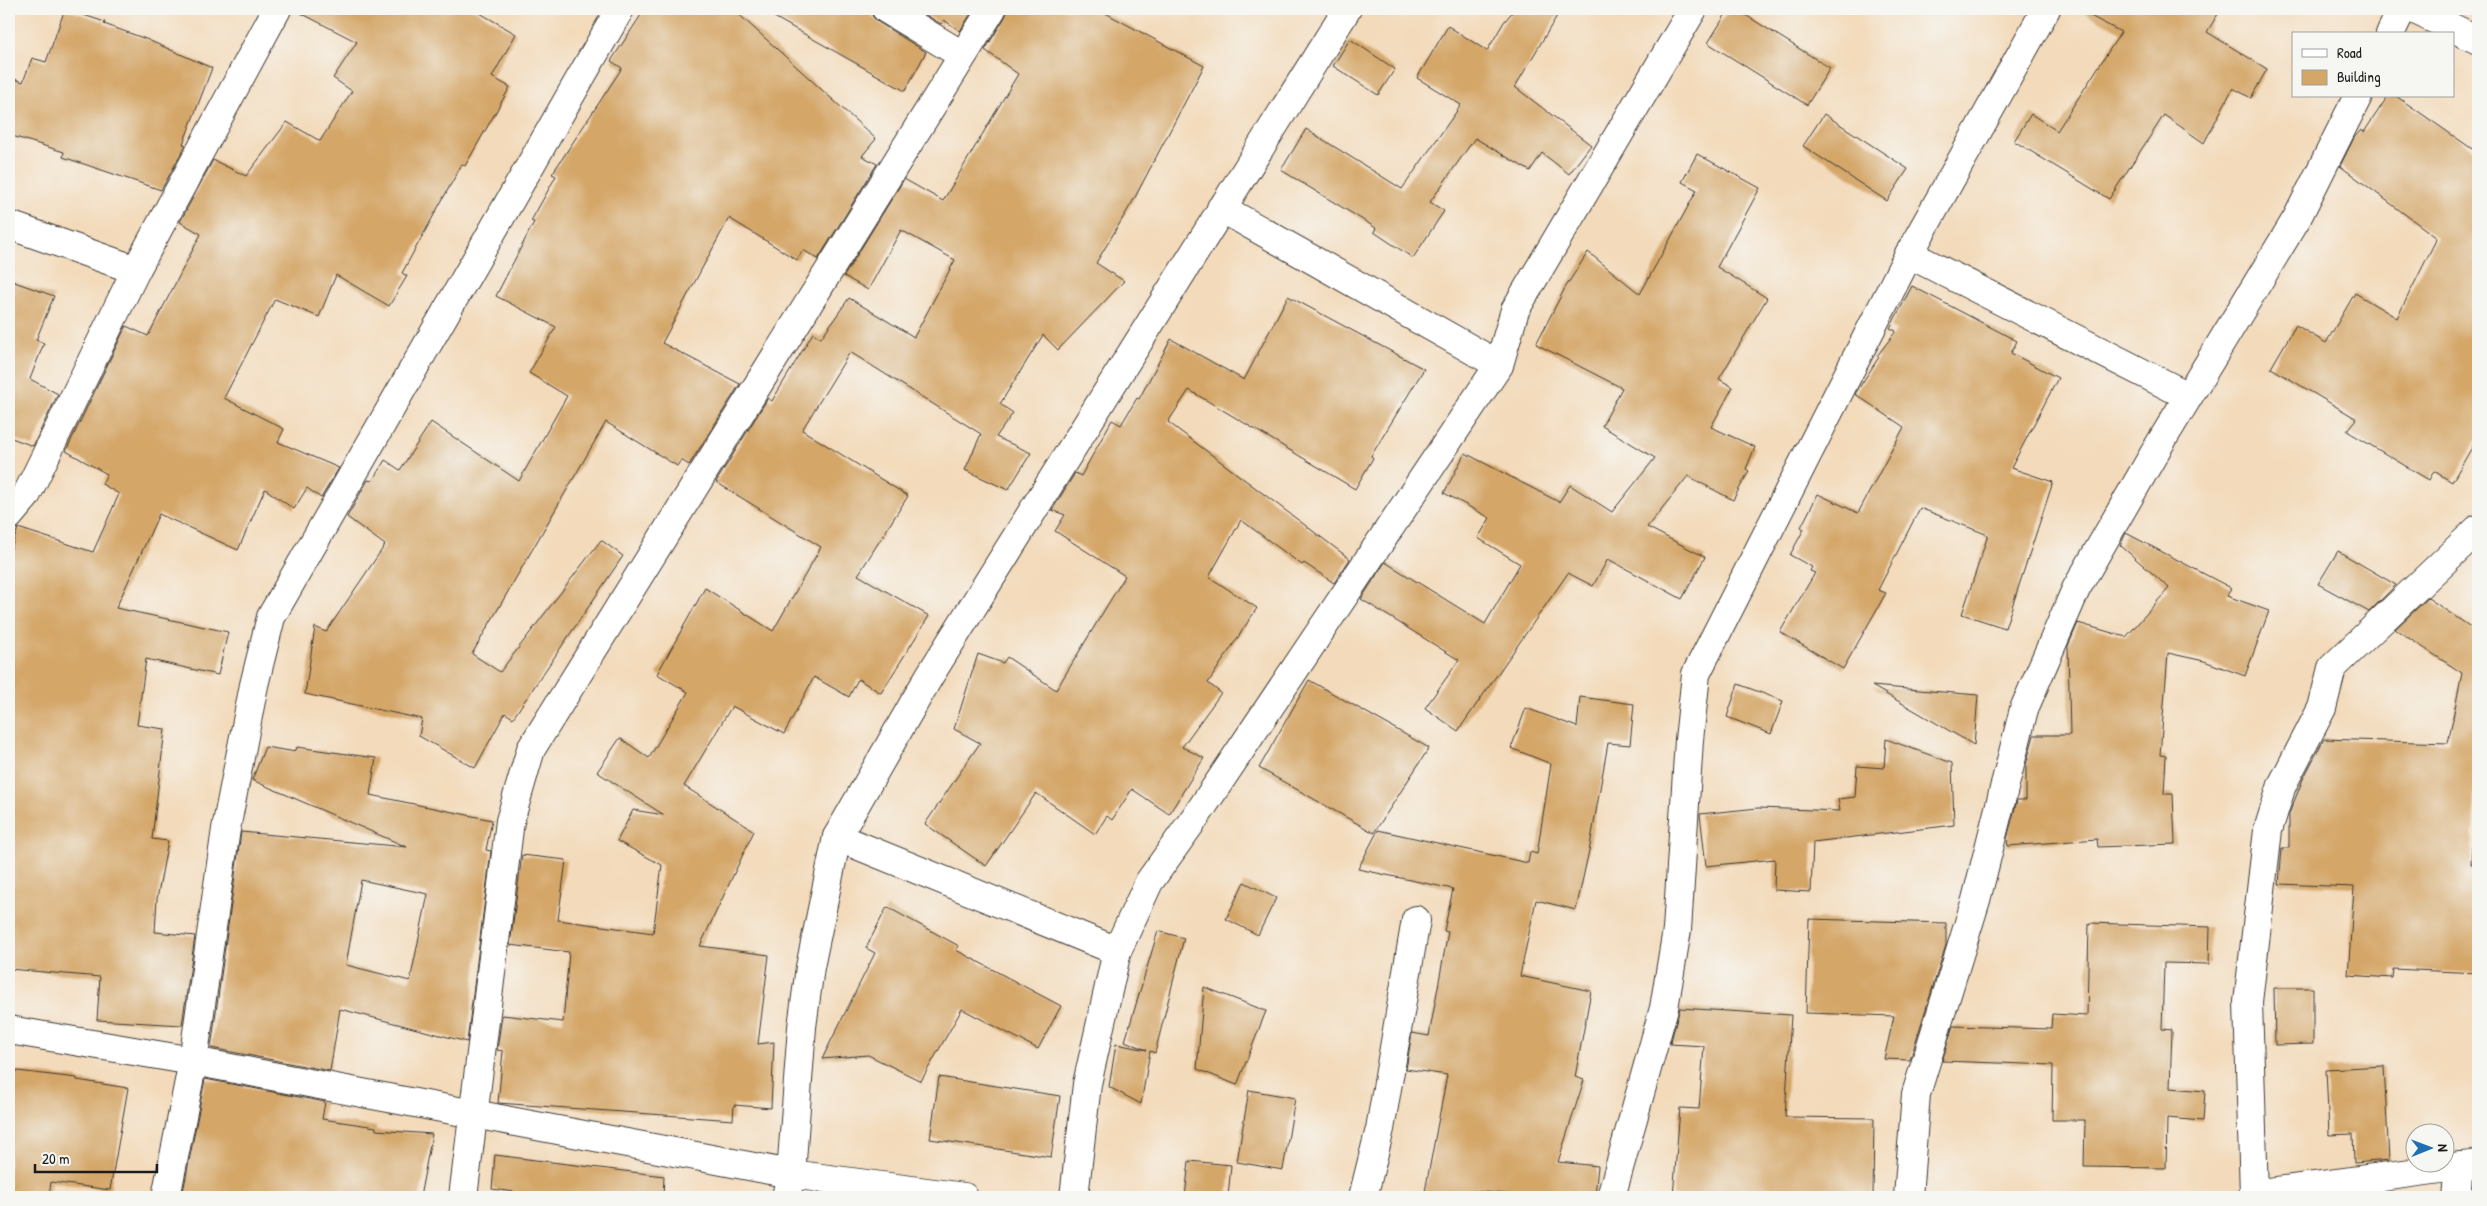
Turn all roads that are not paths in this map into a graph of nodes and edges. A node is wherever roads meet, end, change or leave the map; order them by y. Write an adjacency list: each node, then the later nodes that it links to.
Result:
1 (277, 9): 17 (street)
2 (620, 9): 26 (street)
3 (886, 9): 12 (street)
4 (992, 9): 12 (street)
5 (1347, 9): 14 (street)
6 (1693, 9): 18 (street)
7 (2046, 9): 16 (street)
8 (2402, 9): 10 (street)
9 (2413, 9): 11 (street)
10 (2391, 32)
11 (2478, 40)
12 (962, 55): 27 (street)
13 (2357, 98): 19 (street)
14 (1221, 208): 18 (street); 22 (street)
15 (9, 225): 17 (street)
16 (1909, 254): 19 (street); 36 (street)
17 (136, 270): 20 (street)
18 (1499, 366): 24 (street)
19 (2188, 396): 37 (street)
20 (9, 516)
21 (2478, 529): 30 (street)
22 (837, 837): 24 (street); 29 (street)
23 (1416, 920): 35 (street)
24 (1117, 951): 34 (street)
25 (9, 1030): 26 (street)
26 (193, 1061): 27 (street); 31 (street)
27 (474, 1116): 29 (street); 32 (street)
28 (2469, 1165): 30 (street); 38 (street)
29 (788, 1186): 33 (street)
30 (2252, 1196)
31 (166, 1197)
32 (462, 1197)
33 (964, 1197)
34 (1074, 1197)
35 (1363, 1197)
36 (1611, 1197)
37 (1908, 1197)
38 (2456, 1197)

